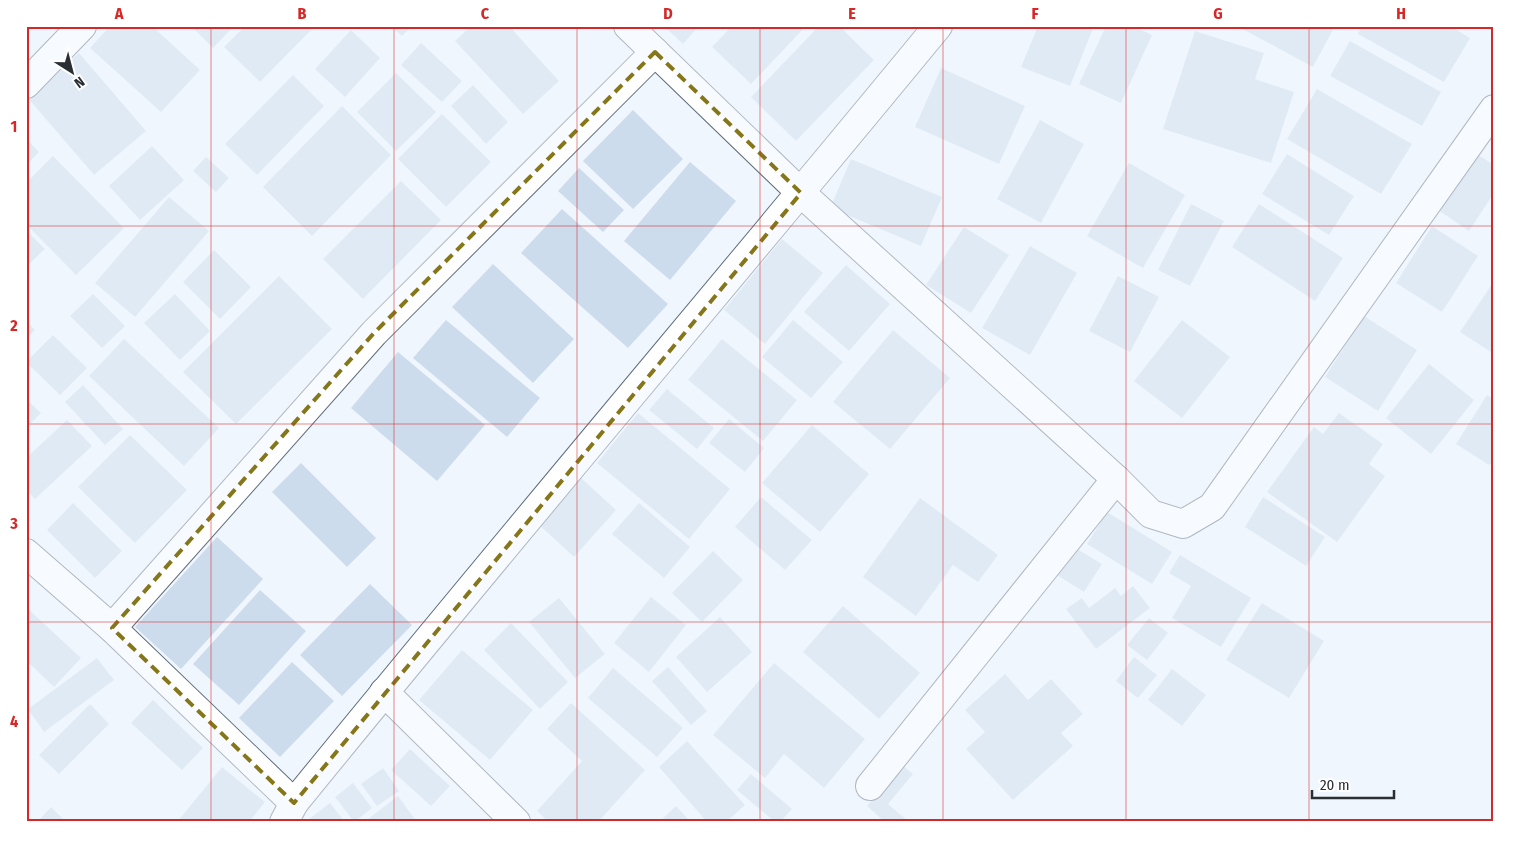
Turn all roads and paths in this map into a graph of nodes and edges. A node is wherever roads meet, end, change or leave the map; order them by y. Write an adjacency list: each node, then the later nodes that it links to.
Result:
1 (82, 26): 5 (street)
2 (628, 26): 4 (street)
3 (938, 26): 7 (street)
4 (655, 52): 7 (street); 10 (street)
5 (26, 84)
6 (1494, 108): 8 (street)
7 (801, 192): 8 (street); 11 (street)
8 (1116, 479): 12 (street)
9 (30, 562): 10 (street)
10 (112, 628): 13 (street)
11 (384, 692): 13 (street); 14 (street)
12 (870, 786)
13 (289, 812)
14 (516, 822)

